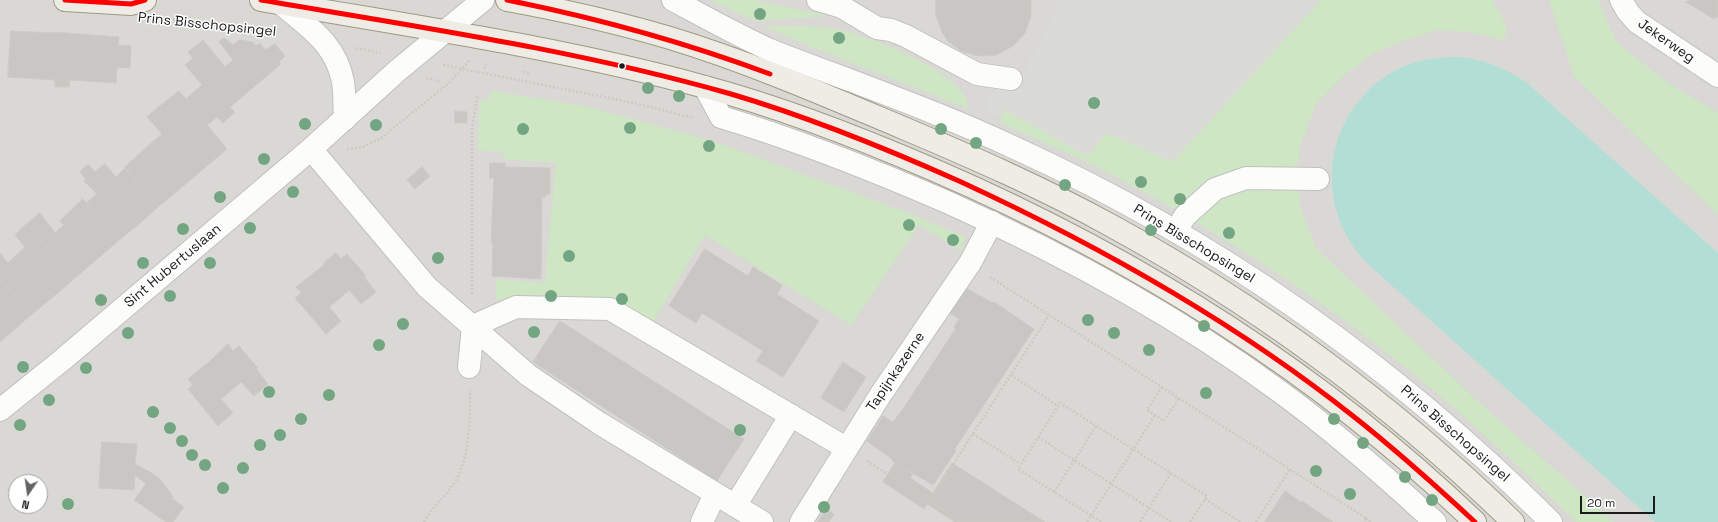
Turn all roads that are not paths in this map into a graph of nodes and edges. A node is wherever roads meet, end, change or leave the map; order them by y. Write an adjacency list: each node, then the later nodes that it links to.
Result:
1 (65, 0): 8 (main road, Prins Bisschopsingel)
2 (483, 0): 9 (street, Sint Hubertuslaan)
3 (507, 0): 13 (main road, Prins Bisschopsingel)
4 (673, 0): 10 (street, Prins Bisschopsingel)
5 (818, 0): 12 (street)
6 (1620, 0): 11 (street, Jekerweg)
7 (271, 2): 9 (main road, Prins Bisschopsingel); 15 (street)
8 (150, 9)
9 (446, 31): 14 (main road, Prins Bisschopsingel); 15 (street, Sint Hubertuslaan)
10 (781, 54): 13 (street); 19 (street, Prins Bisschopsingel)
11 (1718, 76)
12 (1011, 79)
13 (802, 86): 32 (main road, Prins Bisschopsingel)
14 (706, 87): 18 (street); 31 (main road, Prins Bisschopsingel)
15 (345, 119): 16 (street, Sint Hubertuslaan)
16 (310, 149): 20 (street); 22 (street, Sint Hubertuslaan)
17 (1318, 179): 19 (street)
18 (992, 222): 24 (street, Tapijnkazerne); 30 (street)
19 (1176, 231): 33 (street, Prins Bisschopsingel)
20 (473, 326): 21 (street); 23 (street); 25 (street)
21 (469, 367)
22 (0, 410)
23 (791, 415): 24 (street); 26 (street)
24 (846, 448): 29 (street, Tapijnkazerne)
25 (715, 494): 26 (street); 28 (street)
26 (735, 506): 27 (street)
27 (760, 521)
28 (702, 522)
29 (801, 522)
30 (1435, 522)
31 (1475, 522)
32 (1512, 522)
33 (1551, 522)

